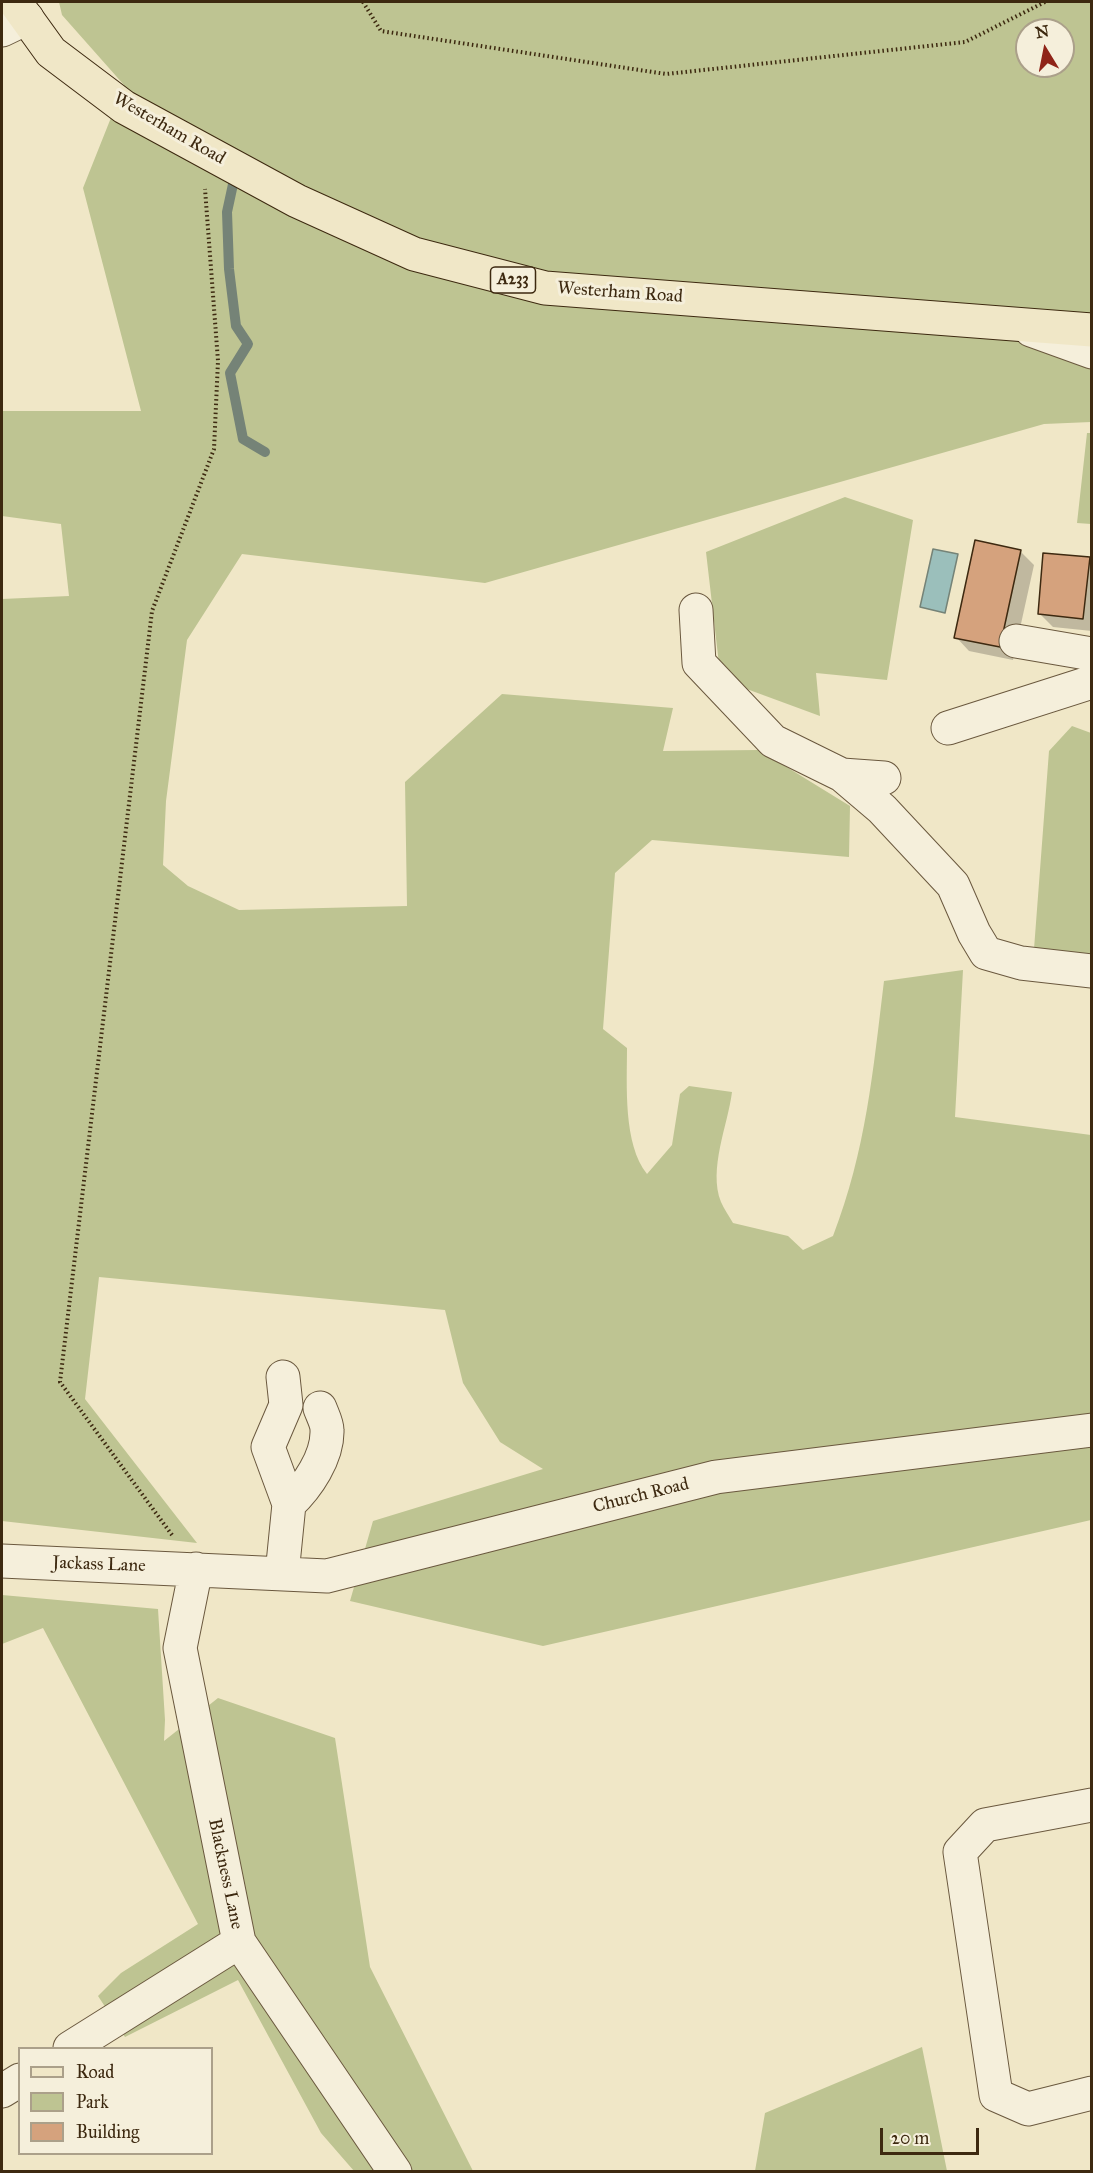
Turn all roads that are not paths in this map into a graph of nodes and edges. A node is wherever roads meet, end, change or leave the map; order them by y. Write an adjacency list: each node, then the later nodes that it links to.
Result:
1 (14, 16): 2 (main road, Westerham Road / A233)
2 (1010, 322): 3 (main road, Westerham Road / A233); 4 (street)
3 (1092, 330)
4 (1092, 352)
5 (696, 610): 10 (street)
6 (1016, 641): 7 (street)
7 (1092, 654)
8 (1092, 682): 9 (street)
9 (948, 728)
10 (842, 775): 11 (street); 12 (street)
11 (884, 778)
12 (1092, 971)
13 (283, 1377): 16 (street)
14 (320, 1408): 16 (street)
15 (1092, 1430): 19 (street, Church Road)
16 (289, 1504): 19 (street)
17 (2, 1561): 18 (street, Jackass Lane)
18 (196, 1569): 19 (street, Church Road); 21 (street, Blackness Lane)
19 (282, 1574)
20 (1092, 1804): 25 (street)
21 (239, 1942): 22 (street); 26 (street, Blackness Lane)
22 (73, 2047)
23 (18, 2081): 24 (street)
24 (2, 2091)
25 (1092, 2093)
26 (395, 2172)

